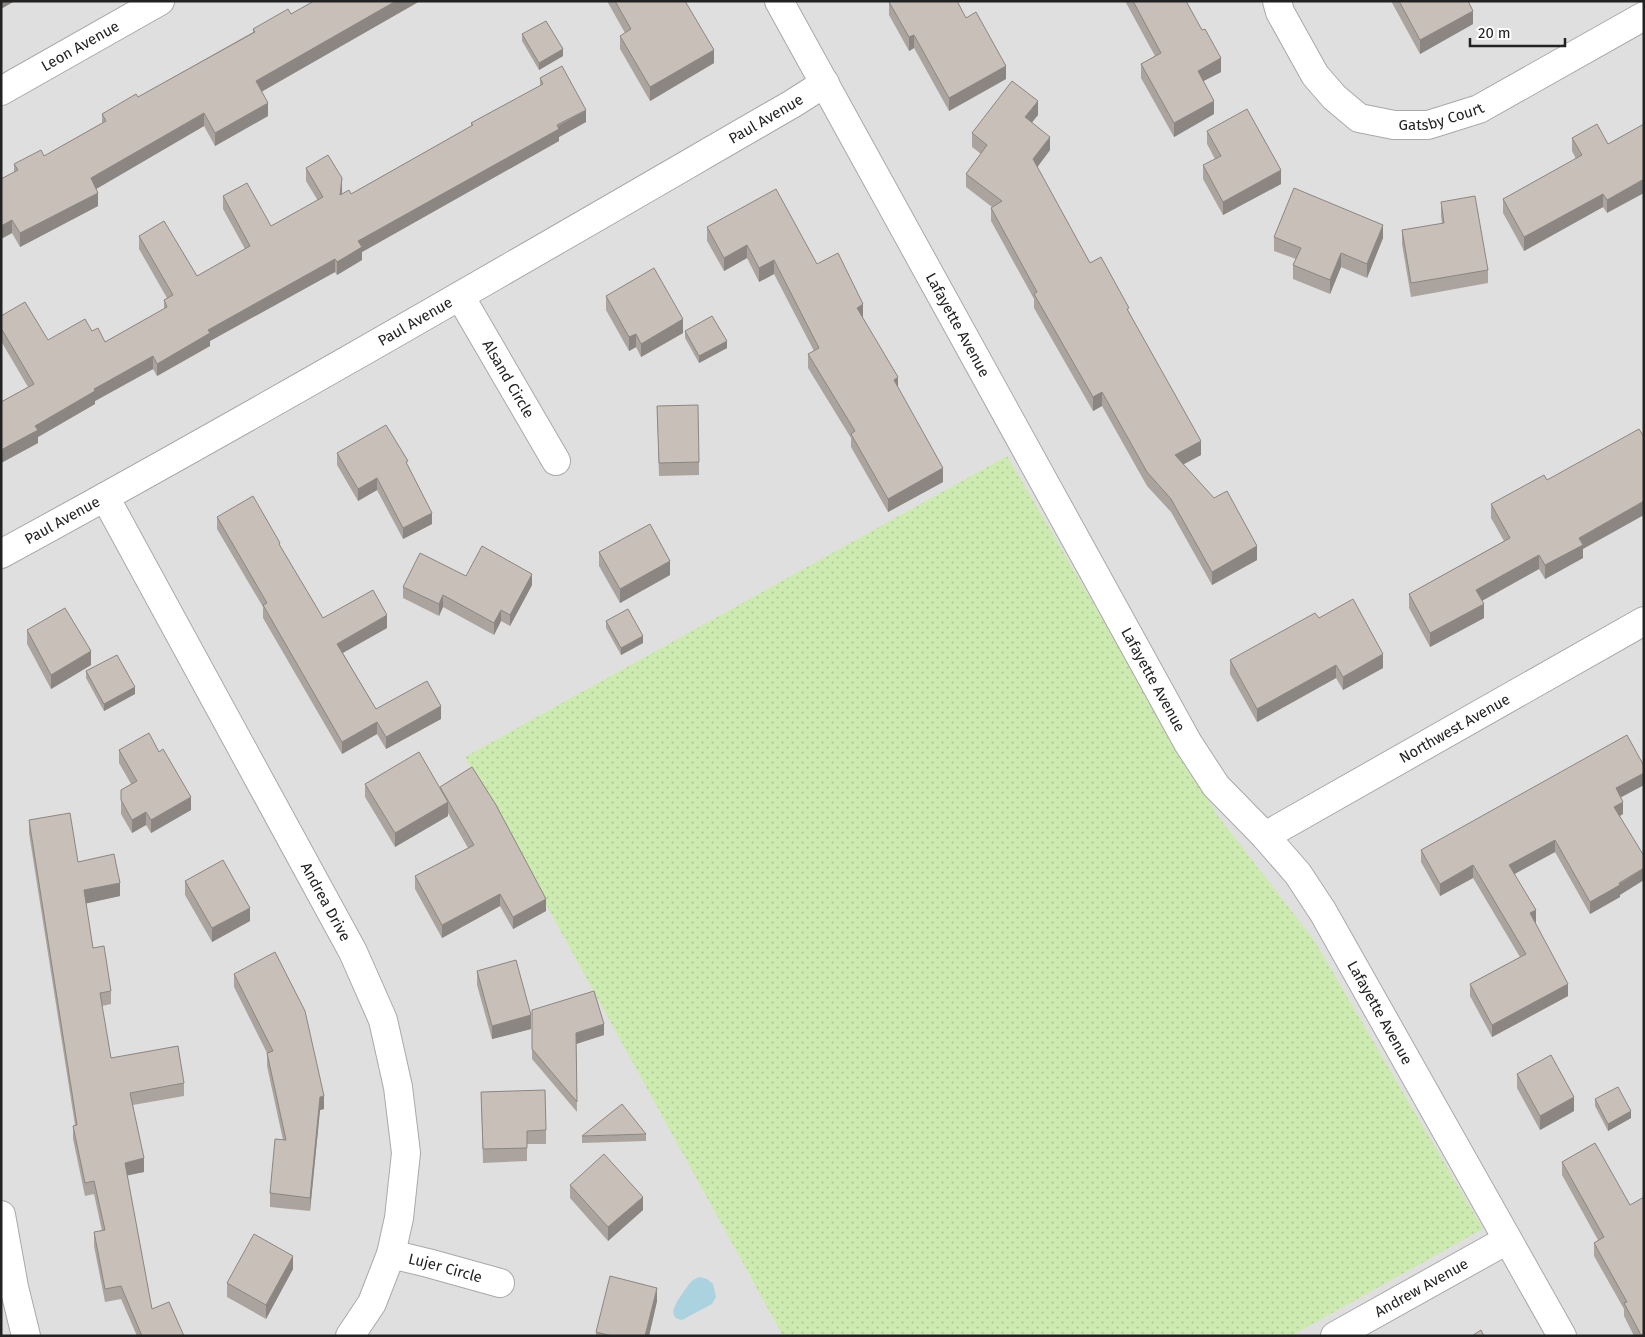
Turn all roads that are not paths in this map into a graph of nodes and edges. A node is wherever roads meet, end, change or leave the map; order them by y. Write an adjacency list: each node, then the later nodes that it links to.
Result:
1 (160, 1): 6 (street, Leon Avenue)
2 (778, 1): 5 (street, Lafayette Avenue)
3 (1276, 1): 4 (street, Gatsby Court)
4 (1644, 16)
5 (825, 82): 7 (street, Paul Avenue); 12 (street, Lafayette Avenue)
6 (1, 91)
7 (460, 296): 8 (street, Alsand Circle); 9 (street, Paul Avenue)
8 (556, 461)
9 (105, 498): 10 (street, Paul Avenue); 15 (street, Andrea Drive)
10 (1, 554)
11 (1644, 622): 12 (street, Northwest Avenue)
12 (1265, 836): 14 (street, Lafayette Avenue)
13 (1, 1215): 17 (street)
14 (1507, 1240): 19 (street, Andrew Avenue); 20 (street, Lafayette Avenue)
15 (391, 1254): 16 (street, Lujer Circle); 18 (street, Andrea Drive)
16 (500, 1284)
17 (26, 1336)
18 (350, 1336)
19 (1335, 1336)
20 (1562, 1336)

